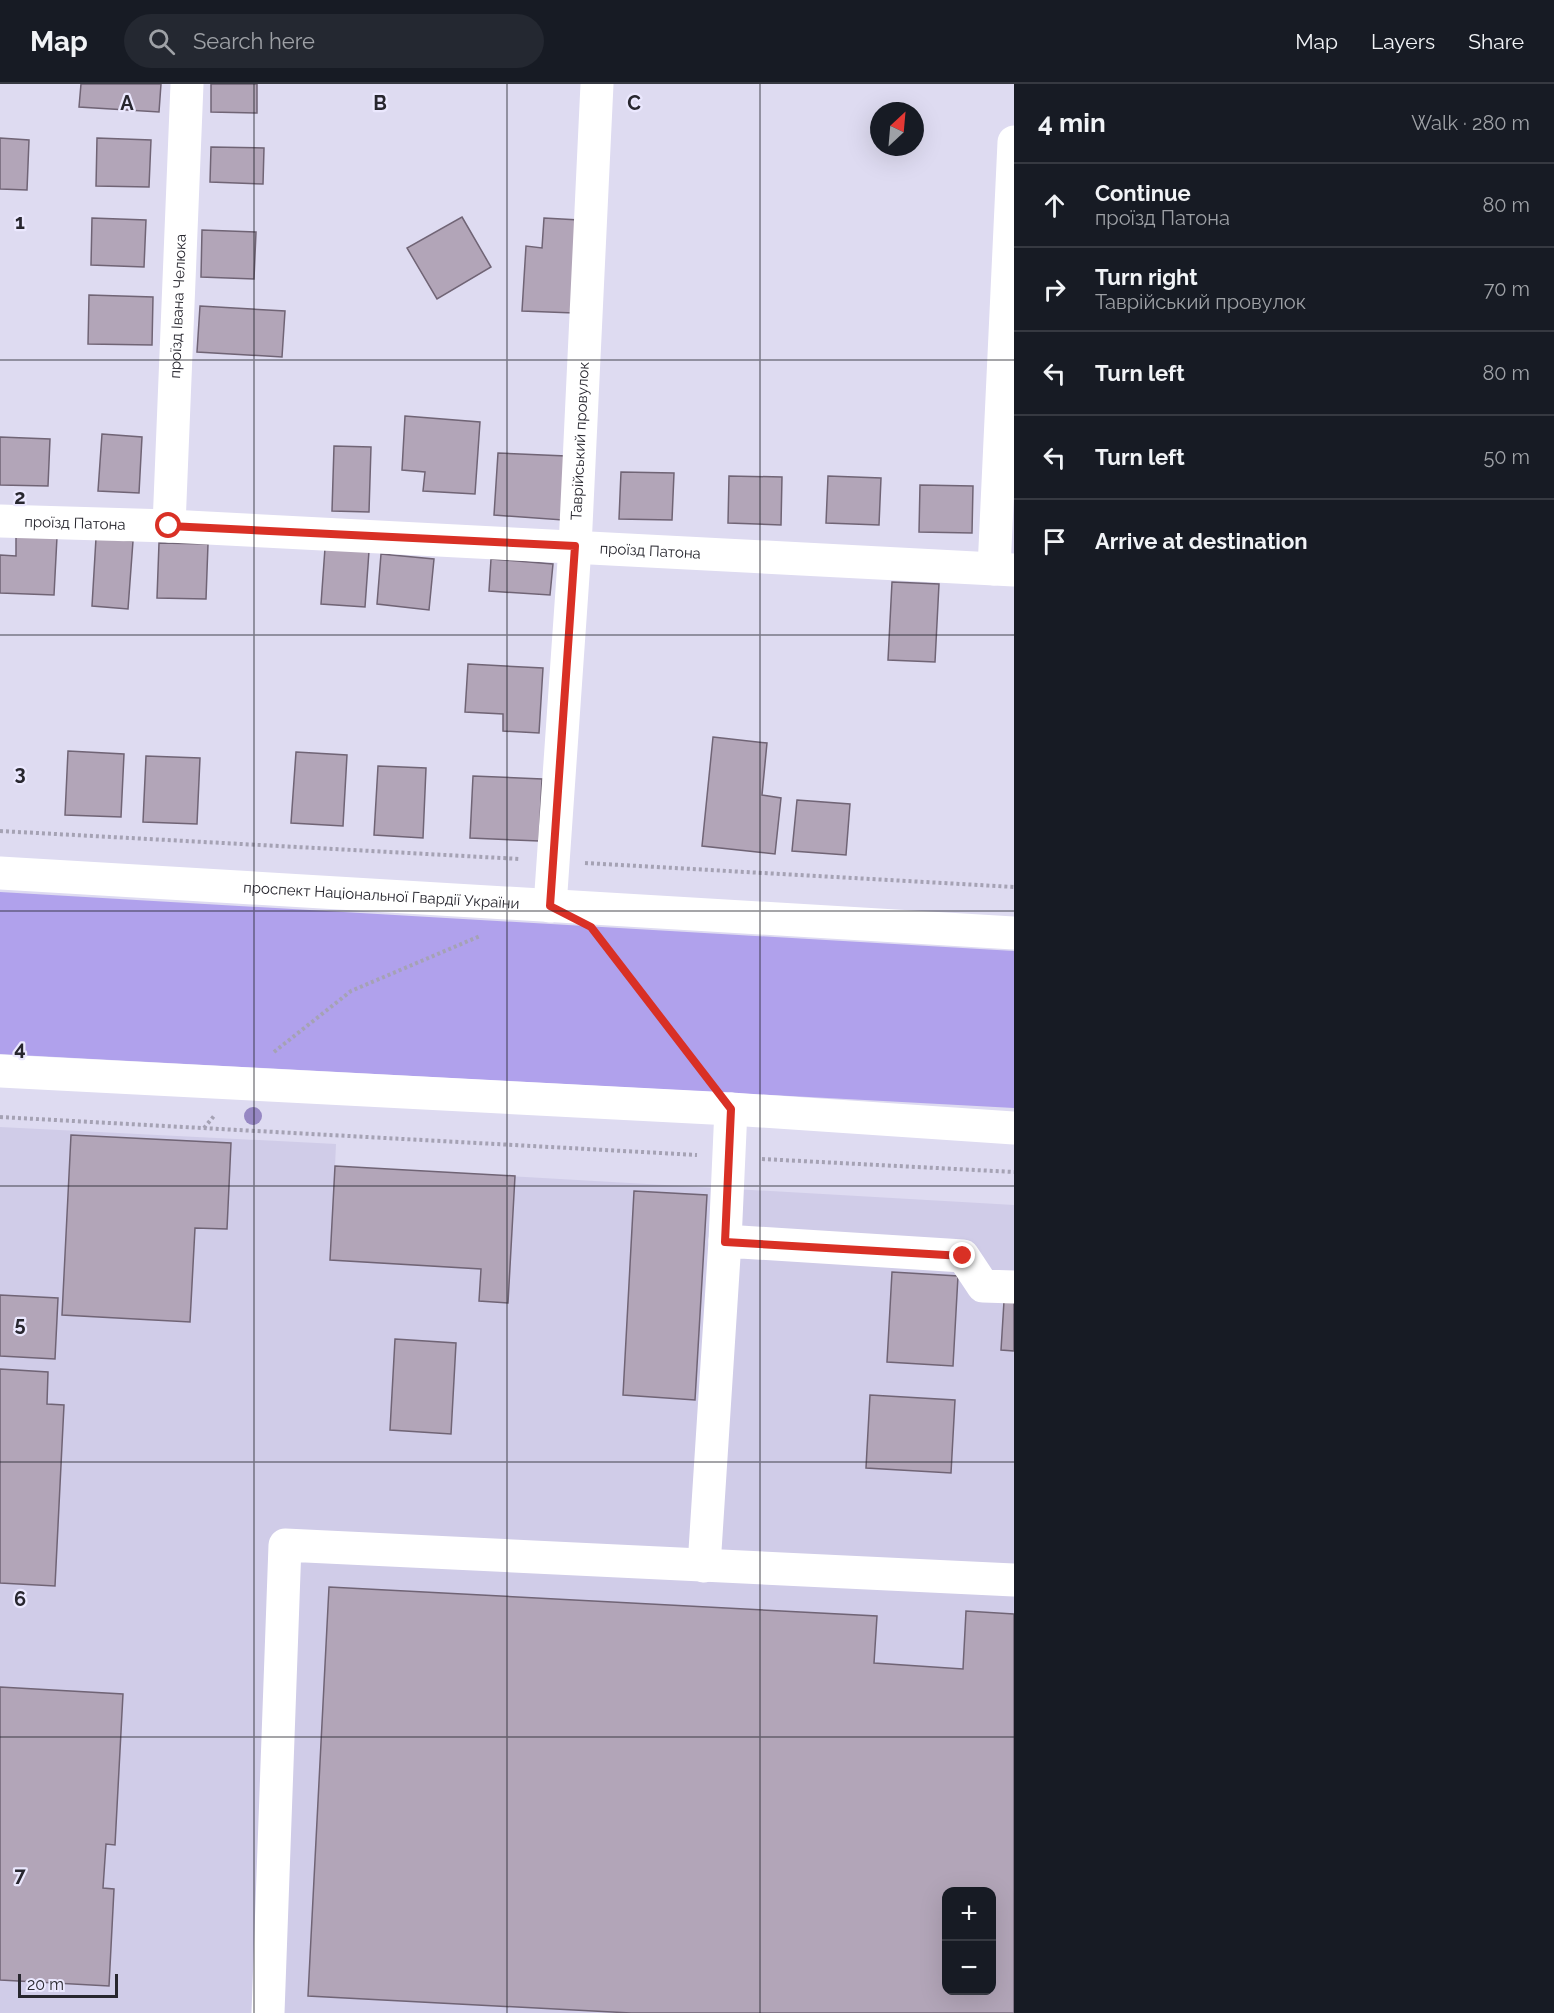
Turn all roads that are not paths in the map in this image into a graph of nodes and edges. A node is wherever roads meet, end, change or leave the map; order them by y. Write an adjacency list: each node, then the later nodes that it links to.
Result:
1 (187, 84): 5 (street, проїзд Івана Челюка)
2 (597, 84): 6 (street, Таврійський провулок)
3 (1014, 142): 7 (street)
4 (0, 521): 5 (street, проїзд Патона)
5 (169, 526): 6 (street, проїзд Патона)
6 (575, 546): 7 (street, проїзд Патона); 9 (street, Таврійський провулок)
7 (1004, 569)
8 (0, 873): 9 (street, проспект Національної Гвардії України)
9 (550, 906): 10 (street, проспект Національної Гвардії України)
10 (1014, 933)
11 (0, 1071): 12 (street)
12 (731, 1109): 13 (street); 14 (street)
13 (1014, 1128)
14 (725, 1242): 15 (street); 16 (street)
15 (1014, 1287)
16 (704, 1566): 17 (street); 18 (street)
17 (1014, 1580)
18 (268, 2013)

